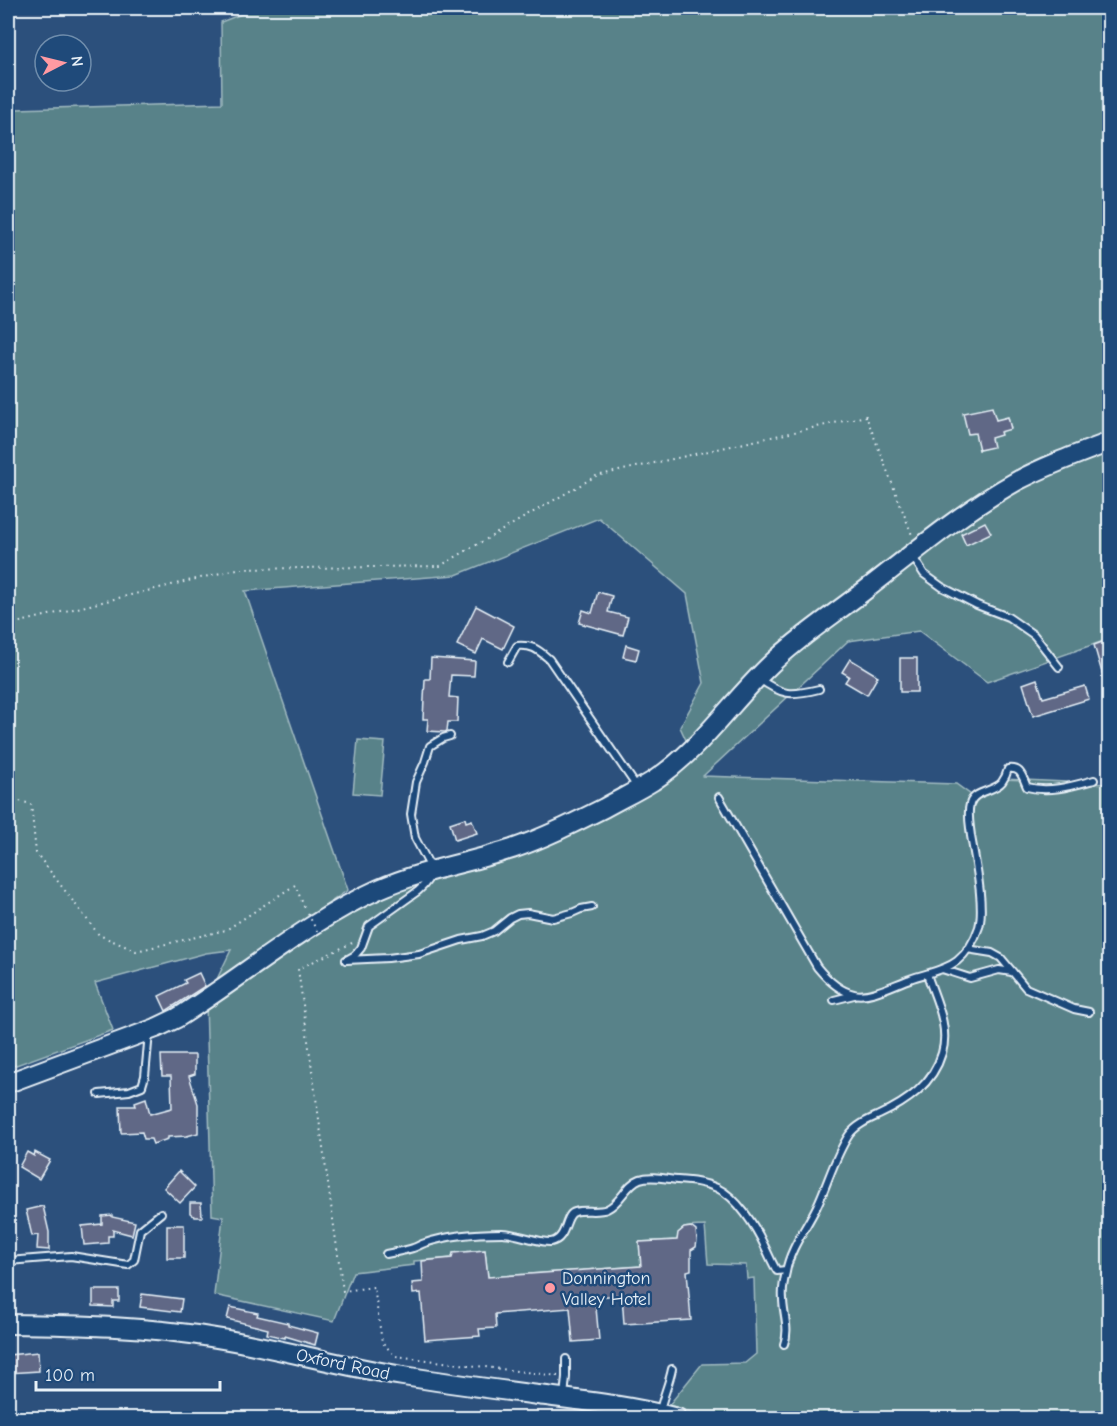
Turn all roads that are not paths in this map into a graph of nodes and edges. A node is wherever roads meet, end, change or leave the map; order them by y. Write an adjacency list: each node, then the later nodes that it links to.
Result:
1 (1110, 442): 2 (main road)
2 (914, 551): 4 (lane); 5 (main road)
3 (508, 662): 9 (lane)
4 (1059, 667)
5 (758, 678): 6 (lane); 9 (main road)
6 (819, 689)
7 (450, 736): 11 (lane)
8 (1094, 780): 13 (lane)
9 (639, 790): 11 (main road)
10 (719, 797): 17 (lane)
11 (432, 870): 12 (lane); 20 (main road)
12 (592, 907)
13 (968, 949): 14 (lane); 15 (lane)
14 (942, 969): 15 (lane); 16 (lane)
15 (1011, 972): 19 (lane)
16 (927, 974): 17 (lane); 26 (lane)
17 (854, 994): 18 (lane)
18 (834, 1000)
19 (1089, 1012)
20 (149, 1031): 21 (main road); 22 (lane)
21 (8, 1083)
22 (99, 1094)
23 (160, 1213): 25 (lane)
24 (386, 1254): 26 (lane)
25 (8, 1261)
26 (786, 1270): 28 (lane)
27 (8, 1324): 31 (main road, Oxford Road)
28 (784, 1344)
29 (566, 1359): 31 (lane)
30 (672, 1369): 32 (lane)
31 (564, 1398): 32 (main road, Oxford Road)
32 (668, 1416)

